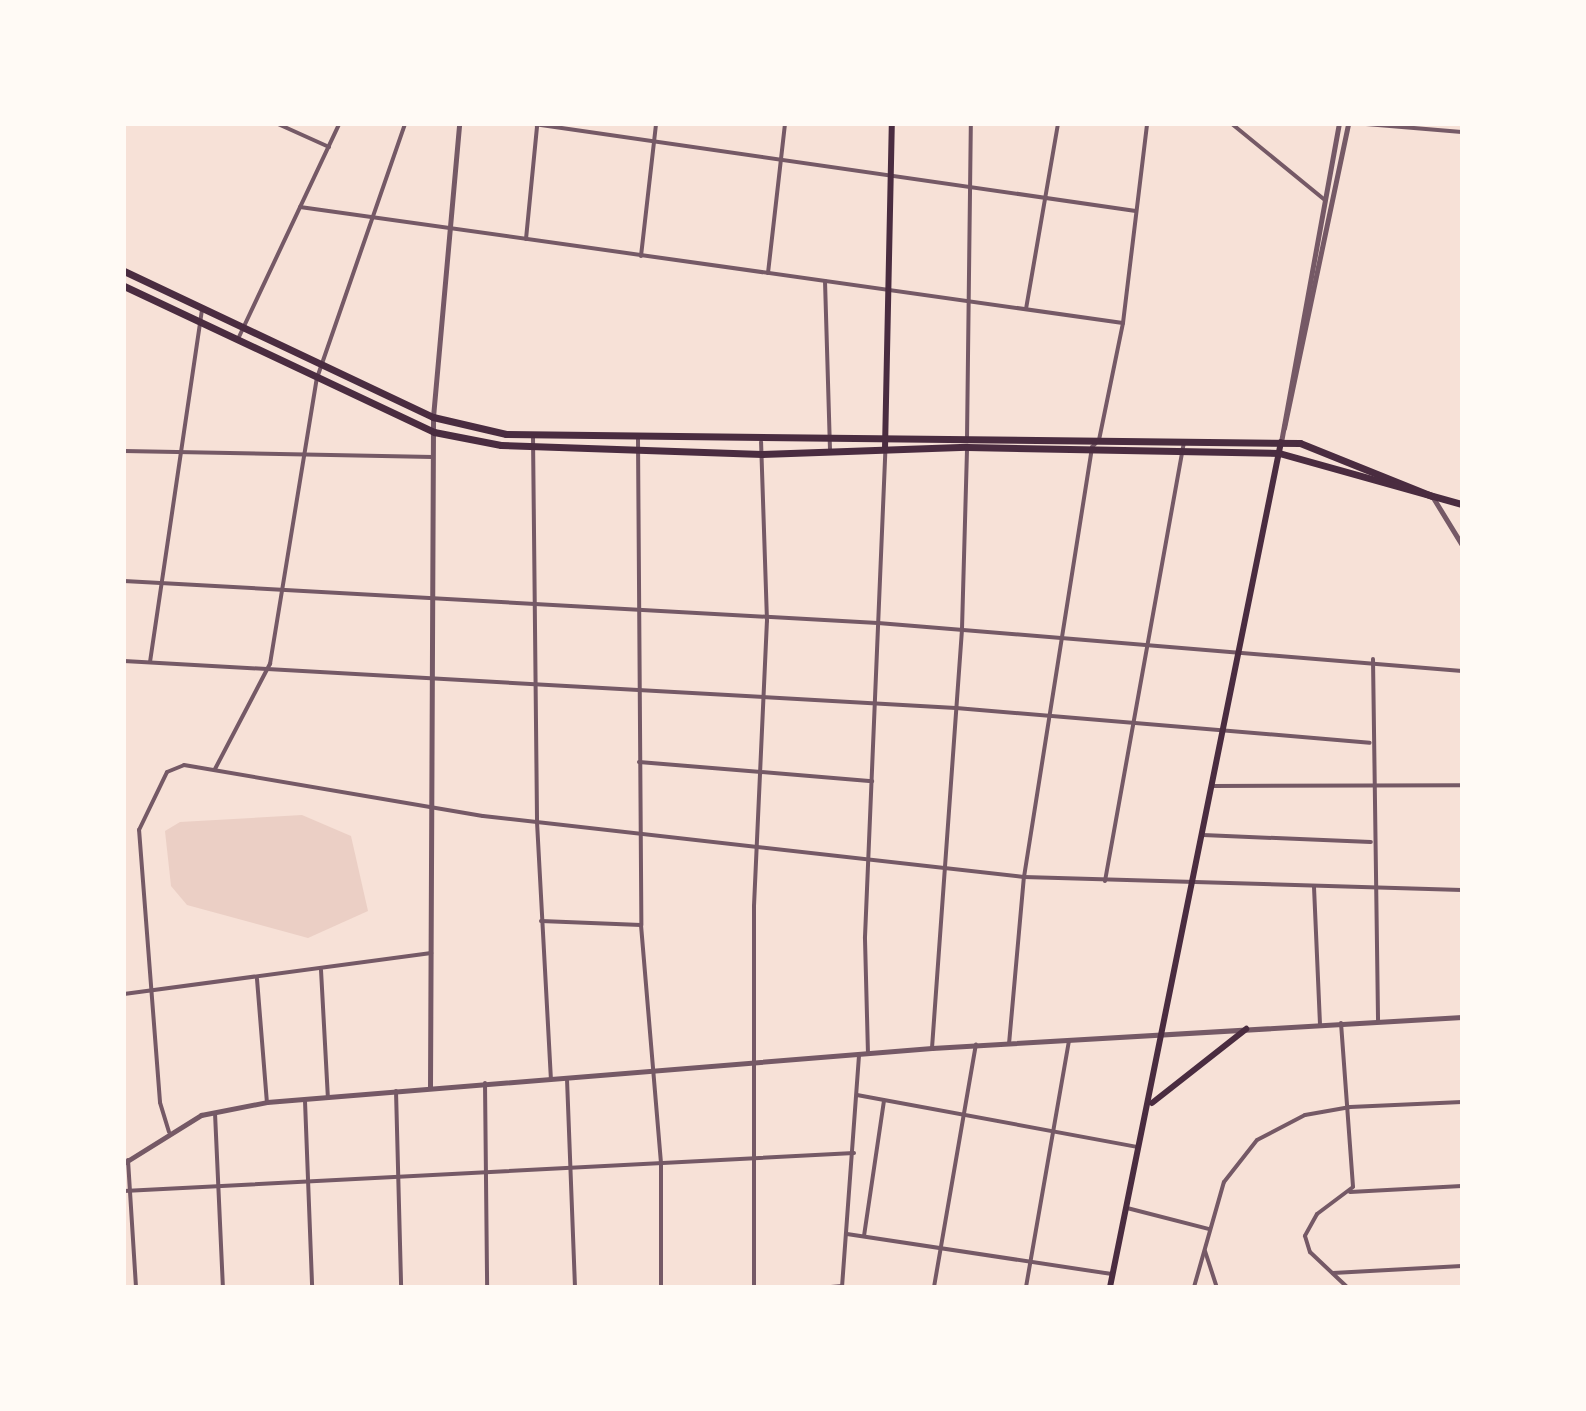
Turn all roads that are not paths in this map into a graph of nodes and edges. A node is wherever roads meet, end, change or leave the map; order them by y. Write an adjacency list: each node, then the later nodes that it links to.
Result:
1 (278, 124): 18 (street)
2 (339, 124): 18 (street)
3 (405, 124): 26 (street)
4 (459, 124): 27 (street)
5 (536, 124): 17 (street); 28 (street)
6 (656, 124): 17 (street)
7 (785, 124): 19 (street)
8 (892, 124): 20 (main road)
9 (971, 124): 21 (street)
10 (1058, 124): 22 (street)
11 (1147, 124): 25 (street)
12 (1232, 124): 23 (street)
13 (1339, 124): 23 (street)
14 (1348, 124): 45 (street)
15 (1366, 124): 16 (street)
16 (1462, 132)
17 (654, 138): 19 (street); 29 (street)
18 (329, 147): 24 (street)
19 (781, 157): 20 (street); 31 (street)
20 (891, 173): 21 (street); 34 (main road)
21 (970, 186): 22 (street); 35 (street)
22 (1045, 197): 25 (street); 36 (street)
23 (1325, 200): 45 (street)
24 (300, 207): 26 (street); 40 (street)
25 (1136, 211): 38 (street)
26 (372, 220): 27 (street); 42 (street)
27 (448, 231): 28 (street); 44 (street)
28 (526, 239): 29 (street)
29 (641, 256): 31 (street)
30 (124, 271): 37 (main road)
31 (768, 273): 32 (street)
32 (825, 281): 34 (street); 52 (street)
33 (124, 286): 39 (main road)
34 (891, 290): 35 (street); 49 (main road)
35 (968, 301): 36 (street); 55 (street)
36 (1026, 309): 38 (street)
37 (202, 310): 39 (street); 40 (main road)
38 (1123, 323): 50 (street)
39 (199, 324): 41 (main road); 61 (street)
40 (242, 329): 41 (street); 42 (main road)
41 (237, 341): 43 (main road)
42 (323, 369): 43 (street); 44 (main road)
43 (317, 378): 46 (main road); 66 (street)
44 (433, 417): 46 (street); 47 (main road)
45 (1284, 429): 54 (street)
46 (434, 432): 56 (main road); 67 (street)
47 (533, 436): 48 (main road); 56 (street)
48 (638, 439): 53 (main road); 62 (street)
49 (888, 440): 52 (main road); 55 (main road); 58 (main road)
50 (1099, 440): 51 (main road); 55 (main road); 57 (street)
51 (1185, 440): 54 (main road); 59 (street)
52 (830, 441): 53 (main road); 63 (street)
53 (761, 442): 65 (street)
54 (1281, 442): 64 (main road); 68 (main road)
55 (967, 444): 57 (main road); 58 (main road); 79 (street)
56 (532, 447): 62 (main road); 75 (street)
57 (1092, 447): 59 (main road); 80 (street)
58 (885, 449): 63 (main road); 78 (street)
59 (1181, 450): 64 (main road); 81 (street)
60 (124, 451): 61 (street)
61 (176, 453): 66 (street); 72 (street)
62 (637, 453): 65 (main road); 76 (street)
63 (830, 453): 65 (main road)
64 (1279, 453): 68 (main road); 82 (main road)
65 (762, 454): 77 (street)
66 (302, 457): 67 (street); 73 (street)
67 (433, 457): 74 (street)
68 (1432, 496): 69 (main road); 70 (street)
69 (1462, 504)
70 (1462, 545)
71 (124, 581): 72 (street)
72 (158, 583): 73 (street); 85 (street)
73 (283, 588): 74 (street); 86 (street)
74 (428, 598): 75 (street); 88 (street)
75 (534, 603): 76 (street); 89 (street)
76 (639, 614): 77 (street); 90 (street)
77 (767, 621): 78 (street); 91 (street)
78 (878, 623): 79 (street); 92 (street)
79 (962, 629): 80 (street); 93 (street)
80 (1066, 637): 81 (street); 94 (street)
81 (1143, 644): 82 (street); 95 (street)
82 (1240, 650): 83 (street); 96 (main road)
83 (1373, 659): 87 (street); 97 (street)
84 (124, 661): 85 (street)
85 (150, 662): 86 (street)
86 (270, 664): 88 (street); 99 (street)
87 (1462, 671)
88 (431, 682): 89 (street); 105 (street)
89 (534, 687): 90 (street); 106 (street)
90 (639, 691): 91 (street); 98 (street)
91 (765, 702): 92 (street); 100 (street)
92 (876, 706): 93 (street); 101 (street)
93 (956, 708): 94 (street); 112 (street)
94 (1048, 720): 95 (street); 113 (street)
95 (1128, 728): 96 (street); 114 (street)
96 (1223, 735): 97 (street); 103 (main road)
97 (1370, 743): 104 (street)
98 (639, 762): 100 (street); 107 (street)
99 (215, 769): 105 (street); 124 (street)
100 (761, 772): 101 (street); 110 (street)
101 (873, 781): 111 (street)
102 (1462, 785): 104 (street)
103 (1213, 786): 104 (street); 108 (main road)
104 (1372, 787): 109 (street)
105 (431, 808): 106 (street); 121 (street)
106 (537, 822): 107 (street); 119 (street)
107 (639, 833): 110 (street); 120 (street)
108 (1203, 835): 109 (street); 115 (main road)
109 (1371, 842): 117 (street)
110 (758, 847): 111 (street); 138 (street)
111 (868, 859): 112 (street); 136 (street)
112 (945, 868): 113 (street); 135 (street)
113 (1024, 877): 114 (street); 134 (street)
114 (1105, 881): 115 (street)
115 (1193, 886): 116 (street); 131 (main road)
116 (1314, 887): 117 (street); 129 (street)
117 (1375, 887): 118 (street); 127 (street)
118 (1462, 890)
119 (541, 921): 120 (street); 140 (street)
120 (641, 925): 139 (street)
121 (431, 953): 122 (street); 143 (street)
122 (321, 970): 123 (street); 146 (street)
123 (257, 979): 124 (street); 149 (street)
124 (153, 993): 125 (street); 155 (street)
125 (124, 994)
126 (1462, 1017): 127 (street)
127 (1378, 1021): 128 (street)
128 (1341, 1023): 129 (street); 152 (street)
129 (1320, 1025): 130 (street)
130 (1246, 1029): 131 (street); 151 (main road)
131 (1164, 1033): 132 (street); 151 (main road)
132 (1069, 1041): 134 (street); 156 (street)
133 (976, 1045): 134 (street); 135 (street); 154 (street)
134 (1009, 1045)
135 (932, 1048): 136 (street)
136 (869, 1055): 137 (street)
137 (859, 1056): 138 (street); 145 (street)
138 (758, 1063): 139 (street); 159 (street)
139 (654, 1073): 141 (street); 161 (street)
140 (551, 1079): 141 (street); 142 (street)
141 (567, 1079): 162 (street)
142 (485, 1083): 143 (street); 163 (street)
143 (430, 1088): 144 (street)
144 (396, 1091): 146 (street); 164 (street)
145 (857, 1095): 147 (street); 158 (street)
146 (328, 1098): 148 (street)
147 (884, 1100): 154 (street); 174 (street)
148 (305, 1101): 149 (street); 165 (street)
149 (267, 1102): 153 (street)
150 (1462, 1102): 152 (street)
151 (1149, 1106): 157 (main road)
152 (1350, 1107): 170 (street); 172 (street)
153 (215, 1110): 155 (street); 166 (street)
154 (966, 1113): 156 (street); 175 (street)
155 (169, 1132): 160 (street)
156 (1053, 1132): 157 (street); 177 (street)
157 (1140, 1148): 171 (main road)
158 (854, 1153): 159 (street); 173 (street)
159 (751, 1158): 161 (street); 188 (street)
160 (126, 1161): 169 (street)
161 (661, 1164): 162 (street); 187 (street)
162 (571, 1172): 163 (street); 186 (street)
163 (482, 1175): 164 (street); 185 (street)
164 (395, 1180): 165 (street); 184 (street)
165 (308, 1182): 166 (street); 183 (street)
166 (220, 1186): 169 (street); 182 (street)
167 (1462, 1186): 170 (street)
168 (124, 1191): 169 (street)
169 (131, 1191): 181 (street)
170 (1350, 1192): 179 (street)
171 (1127, 1208): 172 (street); 180 (main road)
172 (1209, 1229): 176 (street)
173 (847, 1234): 174 (street); 190 (street)
174 (864, 1236): 175 (street)
175 (943, 1248): 177 (street); 191 (street)
176 (1204, 1249): 194 (street); 195 (street)
177 (1031, 1258): 180 (street); 192 (street)
178 (1462, 1266): 179 (street)
179 (1330, 1273): 196 (street)
180 (1112, 1274): 193 (main road)
181 (136, 1287)
182 (223, 1287)
183 (312, 1287)
184 (401, 1287)
185 (487, 1287)
186 (575, 1287)
187 (661, 1287)
188 (754, 1287)
189 (831, 1287): 190 (street)
190 (842, 1287)
191 (934, 1287)
192 (1026, 1287)
193 (1110, 1287)
194 (1194, 1287)
195 (1217, 1287)
196 (1347, 1287)

